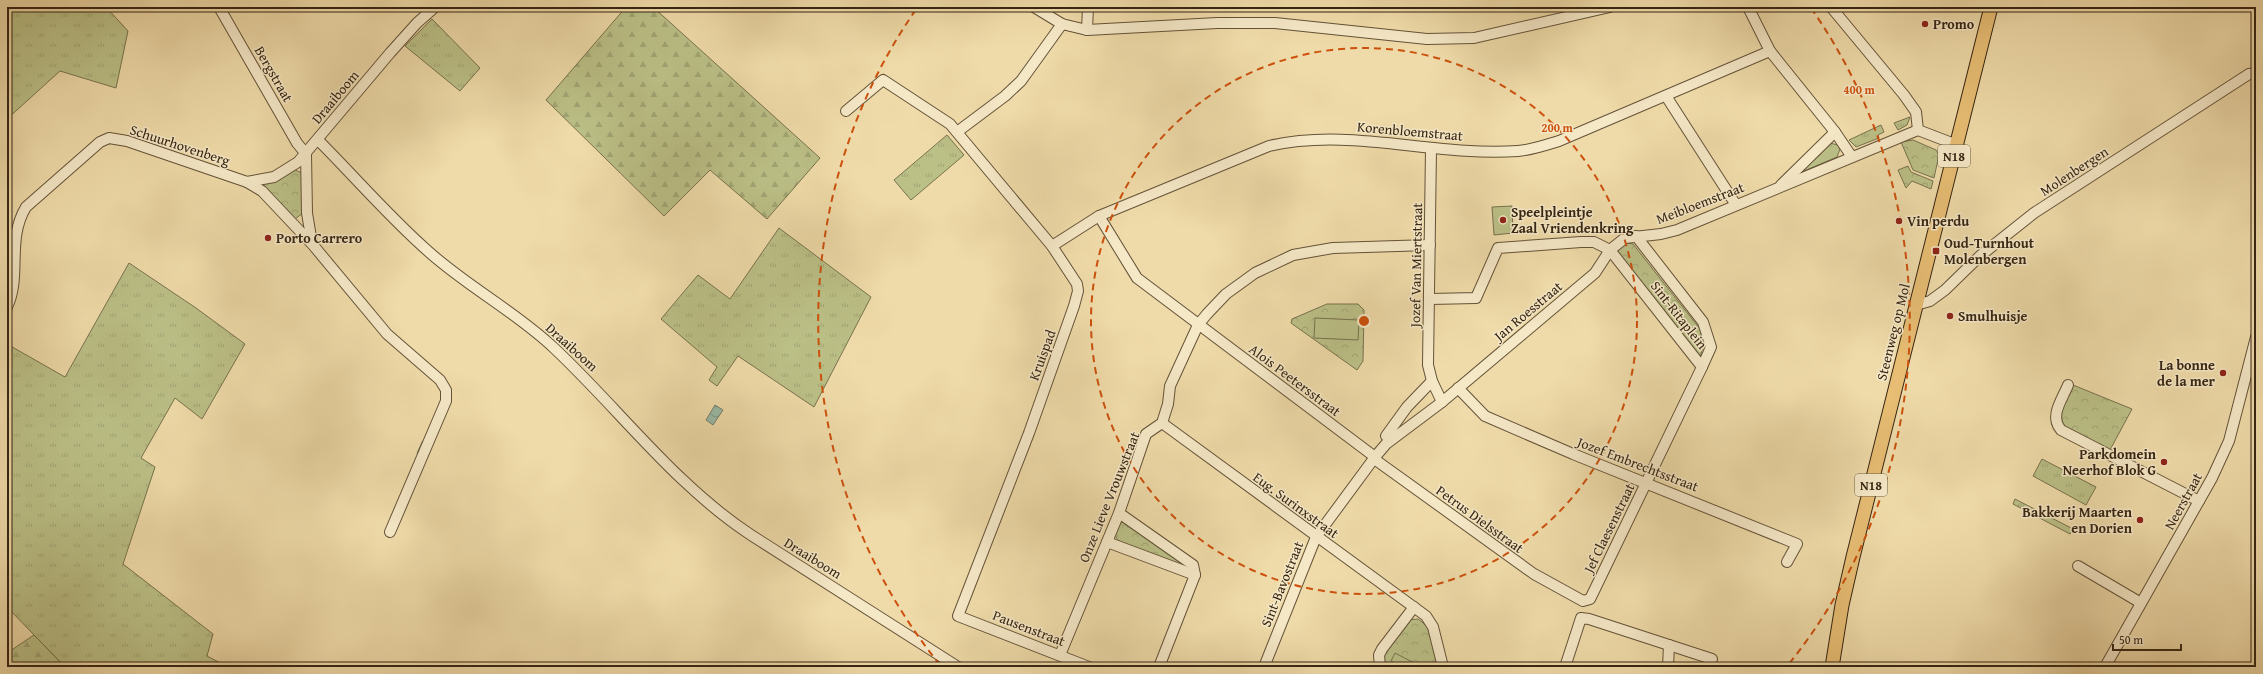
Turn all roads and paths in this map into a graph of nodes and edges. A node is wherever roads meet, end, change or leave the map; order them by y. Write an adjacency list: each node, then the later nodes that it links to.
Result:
1 (219, 7): 21 (street, Bergstraat)
2 (435, 7): 18 (street, Draaiboom)
3 (1034, 7): 9 (street)
4 (1088, 7): 10 (street)
5 (1610, 7): 10 (street)
6 (1748, 7): 11 (street)
7 (1830, 7): 15 (street)
8 (1991, 7): 19 (main road, Steenweg op Mol / N18)
9 (1062, 24): 10 (street); 16 (street)
10 (1087, 30)
11 (1770, 51): 13 (street, Korenbloemstraat); 17 (street)
12 (2256, 73): 33 (street, Molenbergen)
13 (1666, 96): 20 (street, Korenbloemstraat); 25 (street)
14 (846, 111): 16 (street, Kruispad)
15 (1918, 130): 19 (street); 22 (street, Meibloemstraat)
16 (957, 132): 30 (street, Kruispad)
17 (1835, 132): 22 (street); 24 (street, Meibloemstraat)
18 (318, 140): 21 (street, Schuurhovenberg); 61 (street, Draaiboom)
19 (1957, 145): 33 (main road, Steenweg op Mol / N18)
20 (1431, 149): 26 (street, Korenbloemstraat); 29 (street, Jozef Van Miertstraat)
21 (306, 154): 23 (street, Schuurhovenberg); 28 (street)
22 (1852, 158): 24 (street, Meibloemstraat)
23 (247, 182): 28 (street); 34 (street, Schuurhovenberg)
24 (1778, 188): 25 (street, Meibloemstraat)
25 (1736, 205): 27 (street, Meibloemstraat)
26 (1098, 216): 30 (street, Korenbloemstraat); 35 (street, Alois Peetersstraat)
27 (1636, 236): 31 (street, Meibloemstraat); 37 (street, Sint-Ritaplein)
28 (313, 245): 48 (street)
29 (1430, 245): 32 (street, Jozef Van Miertstraat); 35 (street)
30 (1052, 246): 57 (street, Kruispad)
31 (1610, 250): 32 (street); 37 (street, Sint-Ritaplein); 40 (street, Jan Roesstraat)
32 (1430, 299): 38 (street, Jozef Van Miertstraat)
33 (1916, 305): 69 (main road, Steenweg op Mol / N18)
34 (7, 307)
35 (1198, 325): 42 (street); 44 (street, Alois Peetersstraat)
36 (2256, 337): 46 (street, Neerstraat)
37 (1702, 368): 45 (street, Jef Claesenstraat)
38 (1432, 381): 41 (street, Jozef Van Miertstraat); 43 (street)
39 (2068, 385): 46 (street)
40 (1458, 388): 41 (street, Jan Roesstraat); 45 (street, Jozef Embrechtsstraat)
41 (1442, 402): 44 (street, Sint-Bavostraat)
42 (1162, 423): 47 (street, Onze Lieve Vrouwstraat); 49 (street, Eug. Surinxstraat)
43 (1386, 436)
44 (1375, 457): 49 (street, Sint-Bavostraat); 54 (street, Petrus Dielsstraat)
45 (1647, 483): 51 (street, Jozef Embrechtsstraat); 54 (street, Jef Claesenstraat)
46 (2199, 501): 55 (street, Neerstraat)
47 (1119, 513): 50 (street, Onze Lieve Vrouwstraat); 53 (street)
48 (390, 532)
49 (1316, 537): 56 (street, Eug. Surinxstraat); 64 (street, Sint-Bavostraat)
50 (1107, 542): 53 (street); 59 (street, Onze Lieve Vrouwstraat)
51 (1787, 562)
52 (2078, 566): 55 (street)
53 (1195, 575): 63 (street)
54 (1574, 596)
55 (2141, 603): 70 (street, Neerstraat)
56 (1414, 607): 65 (street); 66 (street, Eug. Surinxstraat)
57 (958, 616): 59 (street, Pausenstraat)
58 (1669, 645): 60 (street); 67 (street); 68 (street)
59 (1060, 655): 62 (street, Pausenstraat)
60 (1712, 659)
61 (958, 667)
62 (1089, 667)
63 (1159, 667)
64 (1264, 667)
65 (1380, 667)
66 (1443, 667)
67 (1565, 667)
68 (1668, 667)
69 (1832, 667)
70 (2105, 667)

